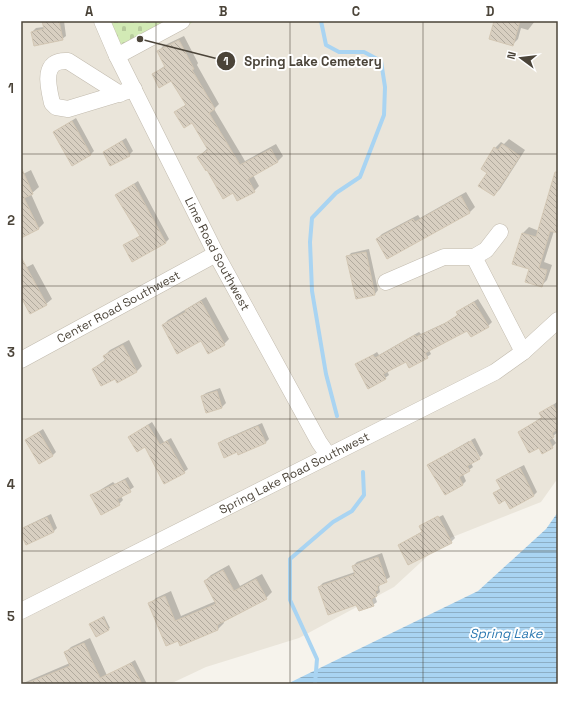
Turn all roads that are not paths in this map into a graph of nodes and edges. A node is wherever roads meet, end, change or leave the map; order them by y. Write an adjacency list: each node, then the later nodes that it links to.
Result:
1 (102, 21): 3 (street, Lime Road Southwest)
2 (182, 21): 3 (street)
3 (116, 52): 5 (street, Lime Road Southwest)
4 (500, 232): 6 (street)
5 (216, 254): 10 (street, Center Road Southwest); 11 (street, Lime Road Southwest)
6 (474, 257): 7 (street); 9 (street)
7 (386, 282)
8 (558, 320): 9 (street, Spring Lake Road Southwest)
9 (523, 352): 11 (street, Spring Lake Road Southwest)
10 (21, 360)
11 (328, 455): 12 (street, Spring Lake Road Southwest)
12 (21, 611)

